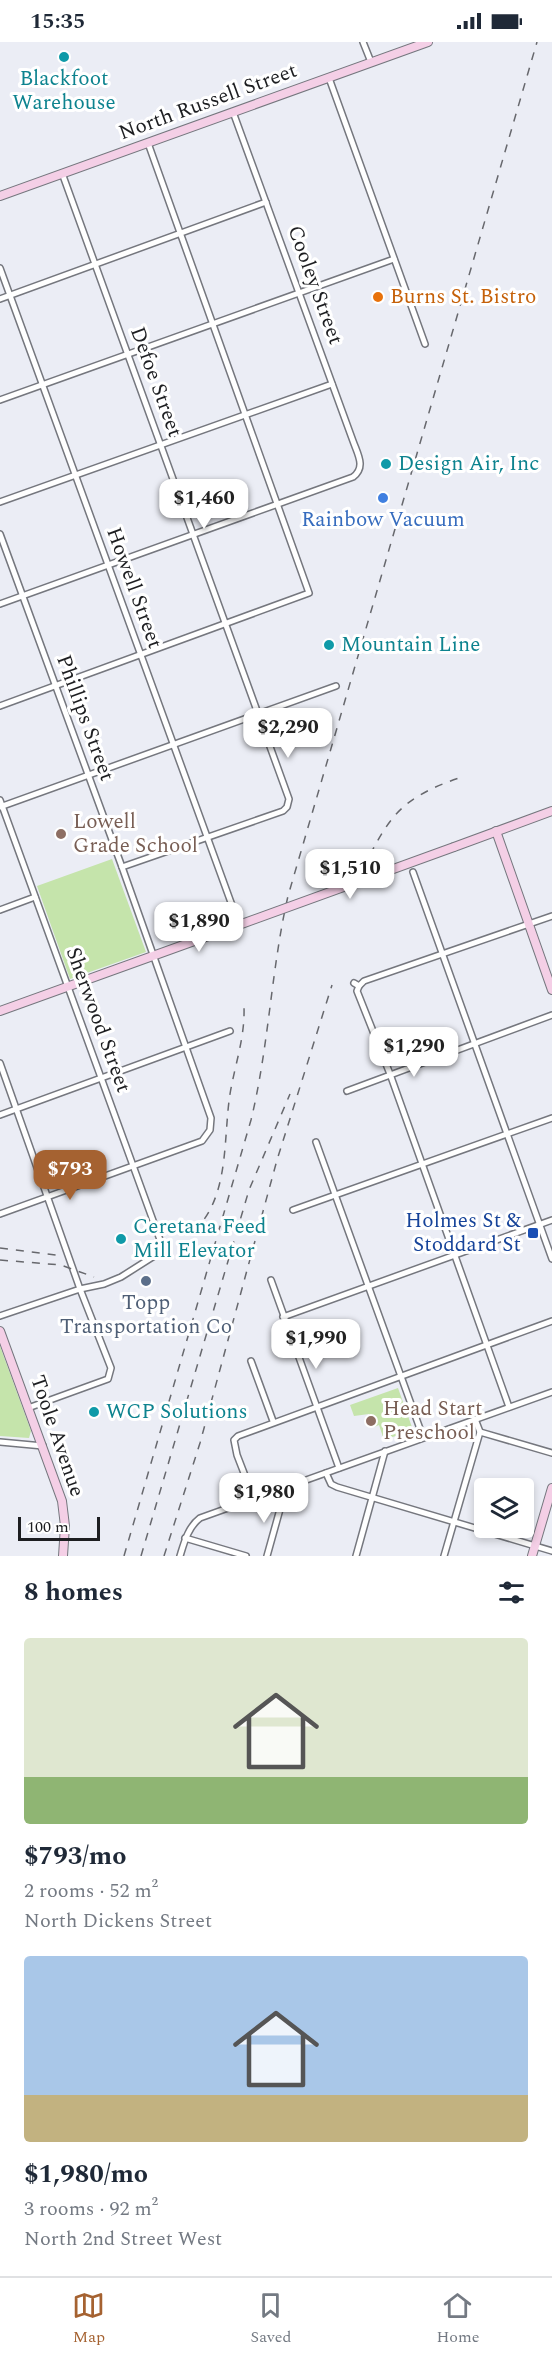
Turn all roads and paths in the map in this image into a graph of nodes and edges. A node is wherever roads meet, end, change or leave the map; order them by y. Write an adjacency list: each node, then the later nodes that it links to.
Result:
1 (363, 42): 3 (street)
2 (428, 42): 3 (street, North Russell Street)
3 (371, 62): 4 (street, North Russell Street)
4 (329, 78): 5 (street, North Russell Street); 11 (street)
5 (233, 112): 6 (street, North Russell Street); 9 (street, Cooley Street)
6 (148, 143): 7 (street, North Russell Street); 10 (street)
7 (62, 173): 8 (street, North Russell Street); 12 (street, Defoe Street)
8 (0, 196)
9 (266, 202): 10 (street); 14 (street, Cooley Street)
10 (180, 235): 12 (street); 17 (street)
11 (394, 259): 14 (street); 18 (street)
12 (96, 264): 15 (street); 19 (street, Defoe Street)
13 (0, 268): 15 (street, Howell Street)
14 (299, 293): 17 (street); 20 (street, Cooley Street)
15 (10, 295): 16 (street); 21 (street, Howell Street)
16 (0, 299)
17 (213, 324): 19 (street); 23 (street)
18 (425, 344)
19 (129, 354): 21 (street); 24 (street, Defoe Street)
20 (332, 384): 23 (street); 27 (street, Cooley Street)
21 (42, 385): 22 (street); 25 (street, Howell Street)
22 (0, 400)
23 (246, 414): 24 (street); 27 (street)
24 (161, 444): 25 (street); 29 (street, Defoe Street)
25 (75, 476): 26 (street); 30 (street, Howell Street)
26 (0, 502)
27 (278, 504): 29 (street); 33 (street)
28 (0, 534): 31 (street, Phillips Street)
29 (193, 535): 30 (street); 33 (street, Defoe Street)
30 (109, 565): 31 (street); 34 (street, Howell Street)
31 (21, 596): 32 (street); 35 (street, Phillips Street)
32 (0, 604)
33 (226, 625): 34 (street); 38 (street, Defoe Street)
34 (141, 656): 35 (street); 39 (street, Howell Street)
35 (55, 686): 37 (street); 40 (street, Phillips Street)
36 (336, 686): 38 (street)
37 (0, 706)
38 (259, 714): 39 (street); 44 (street, Defoe Street)
39 (173, 745): 40 (street); 44 (street, Howell Street)
40 (88, 775): 41 (street); 45 (street, Phillips Street)
41 (1, 804): 47 (street, Sherwood Street)
42 (552, 811): 43 (street)
43 (496, 831): 50 (street, bridge); 51 (street)
44 (206, 837): 45 (street); 50 (street, Howell Street)
45 (122, 867): 53 (street, Phillips Street)
46 (413, 872): 52 (street)
47 (35, 897): 48 (street); 54 (street, Sherwood Street)
48 (0, 910)
49 (552, 916): 51 (street)
50 (236, 923): 53 (street)
51 (530, 924): 52 (street); 55 (street)
52 (441, 953): 59 (street); 62 (street)
53 (153, 956): 54 (street); 60 (street, Phillips Street)
54 (68, 986): 56 (street); 63 (street, Sherwood Street)
55 (552, 990)
56 (0, 1011)
57 (552, 1015): 59 (street)
58 (230, 1031): 60 (street)
59 (474, 1045): 62 (street); 68 (street)
60 (186, 1047): 63 (street); 71 (street, Phillips Street)
61 (0, 1063): 65 (street)
62 (390, 1074): 64 (street); 70 (street)
63 (101, 1077): 65 (street); 71 (street, Sherwood Street)
64 (347, 1091)
65 (17, 1109): 66 (street); 73 (street)
66 (0, 1115)
67 (552, 1118): 68 (street)
68 (506, 1134): 70 (street); 77 (street)
69 (316, 1142): 72 (street)
70 (422, 1164): 72 (street); 78 (street)
71 (133, 1167): 73 (street); 82 (street, Sherwood Street)
72 (336, 1195): 74 (street); 81 (street)
73 (49, 1196): 75 (street); 82 (street)
74 (293, 1210)
75 (0, 1214)
76 (552, 1220): 77 (street)
77 (539, 1224): 78 (street); 79 (street)
78 (454, 1256): 81 (street); 87 (street)
79 (552, 1259)
80 (271, 1280): 84 (street)
81 (370, 1287): 84 (street); 89 (street)
82 (80, 1289): 83 (street); 93 (street)
83 (0, 1316)
84 (283, 1317): 91 (street)
85 (552, 1321): 87 (street)
86 (0, 1331): 93 (street, Toole Avenue)
87 (487, 1345): 89 (street); 92 (street)
88 (251, 1361): 95 (street)
89 (402, 1376): 91 (street); 97 (street)
90 (552, 1392): 92 (street)
91 (316, 1406): 95 (street); 102 (street)
92 (509, 1407): 94 (street)
93 (28, 1408): 99 (street, Toole Avenue)
94 (475, 1419): 96 (street); 97 (street)
95 (273, 1421): 107 (street)
96 (480, 1432): 101 (street); 108 (street)
97 (423, 1437): 100 (street)
98 (0, 1442): 99 (street)
99 (43, 1446): 112 (street, Toole Avenue)
100 (386, 1451): 102 (street); 106 (street)
101 (552, 1453)
102 (339, 1468): 103 (street)
103 (326, 1473): 105 (street); 106 (street)
104 (552, 1488): 110 (street)
105 (279, 1490): 107 (street); 115 (street)
106 (373, 1497): 108 (street); 116 (street)
107 (254, 1499): 109 (street)
108 (454, 1521): 110 (street); 117 (street)
109 (186, 1538): 113 (street); 114 (street)
110 (535, 1546): 111 (street); 118 (street)
111 (552, 1551)
112 (63, 1556)
113 (180, 1556)
114 (246, 1556)
115 (267, 1556)
116 (356, 1556)
117 (444, 1556)
118 (532, 1556)

